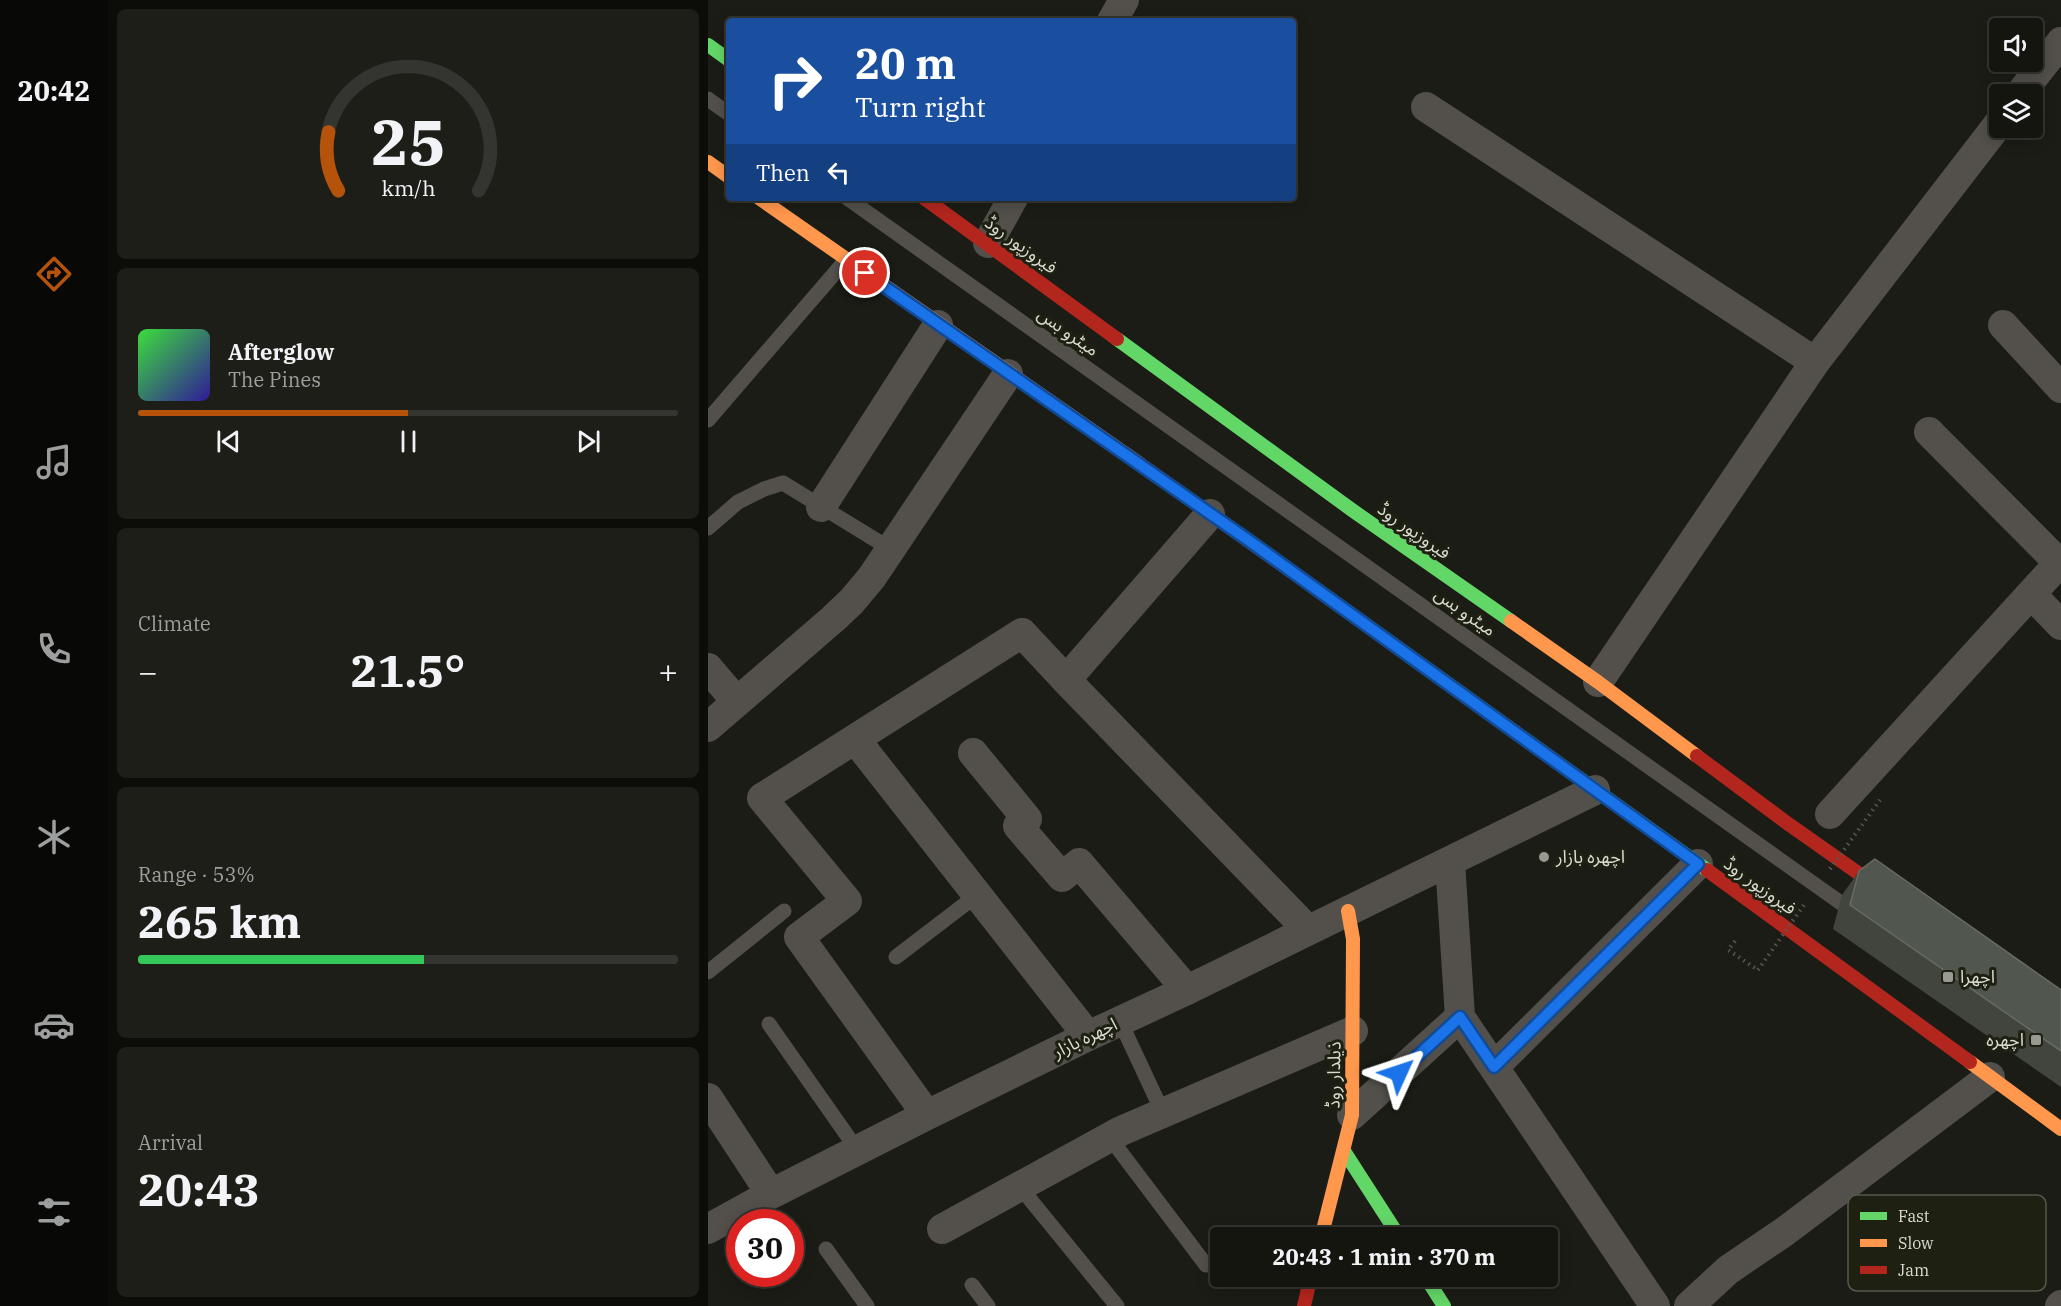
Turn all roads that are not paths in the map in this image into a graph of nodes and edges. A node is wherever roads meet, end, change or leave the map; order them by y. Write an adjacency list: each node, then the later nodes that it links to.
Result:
1 (1124, 0): 2 (street)
2 (1114, 18)
3 (2061, 42): 6 (street)
4 (708, 45): 5 (main road)
5 (726, 58)
6 (2028, 84)
7 (708, 99): 9 (lane)
8 (1426, 106): 21 (street)
9 (726, 112)
10 (1989, 136): 21 (street)
11 (708, 162): 12 (main road)
12 (726, 175)
13 (763, 201): 18 (main road, فیروزپور روڈ)
14 (851, 201): 48 (lane, میٹرو بس, bridge)
15 (928, 201): 17 (main road, فیروزپور روڈ)
16 (1011, 201): 17 (street)
17 (988, 243): 35 (main road, فیروزپور روڈ)
18 (846, 260): 19 (main road, فیروزپور روڈ); 24 (lane)
19 (939, 325): 22 (main road, فیروزپور روڈ); 26 (street)
20 (2003, 325): 23 (street)
21 (1815, 362): 35 (street)
22 (1008, 374): 27 (main road, فیروزپور روڈ); 29 (street)
23 (2061, 388)
24 (708, 420)
25 (1929, 432): 30 (street)
26 (821, 507): 28 (lane); 29 (lane)
27 (1210, 514): 34 (street); 40 (main road, فیروزپور روڈ)
28 (708, 528)
29 (892, 550): 36 (street)
30 (2060, 562): 31 (street)
31 (2031, 594): 32 (street); 41 (street)
32 (2061, 625)
33 (708, 668): 36 (street)
34 (1066, 680): 38 (street); 49 (street)
35 (1598, 682): 45 (main road, فیروزپور روڈ)
36 (737, 702): 37 (street)
37 (708, 727)
38 (855, 739): 44 (street); 62 (street)
39 (974, 753): 52 (street)
40 (1595, 790): 42 (street, اچھرہ بازار); 43 (main road, فیروزپور روڈ)
41 (1830, 814)
42 (1449, 862): 46 (street, اچھرہ بازار); 53 (street)
43 (1698, 864): 58 (street); 59 (main road, فیروزپور روڈ)
44 (977, 895): 50 (lane); 57 (street)
45 (1905, 906)
46 (1348, 910): 49 (street, اچھرہ بازار); 56 (main road, ذیلدار روڈ)
47 (784, 912): 51 (lane)
48 (1870, 923)
49 (1308, 930): 52 (street, اچھرہ بازار)
50 (896, 957)
51 (708, 972)
52 (1187, 990): 54 (street, اچھرہ بازار)
53 (1460, 1017): 58 (street); 63 (street)
54 (1120, 1021): 57 (street, اچھرہ بازار); 61 (lane)
55 (769, 1024): 66 (lane)
56 (1353, 1031): 61 (street); 63 (main road, ذیلدار روڈ)
57 (1088, 1036): 62 (street, اچھرہ بازار)
58 (1494, 1067): 84 (street)
59 (1990, 1077): 64 (main road, فیروزپور روڈ); 85 (street)
60 (708, 1098): 69 (street)
61 (1163, 1113): 65 (street)
62 (927, 1115): 66 (street, اچھرہ بازار)
63 (1352, 1115): 67 (main road, ذیلدار روڈ)
64 (2061, 1129)
65 (1110, 1138): 68 (street); 75 (lane)
66 (858, 1150): 69 (street, اچھرہ بازار)
67 (1344, 1151): 70 (main road, ذیلدار روڈ); 71 (main road)
68 (1020, 1186): 73 (street); 81 (lane)
69 (771, 1194): 72 (street, اچھرہ بازار)
70 (1324, 1227)
71 (1393, 1227)
72 (708, 1229)
73 (942, 1229)
74 (826, 1249): 79 (lane)
75 (1206, 1265)
76 (972, 1285): 80 (lane)
77 (1308, 1287): 82 (main road)
78 (1432, 1287): 83 (main road)
79 (867, 1306)
80 (988, 1306)
81 (1117, 1306)
82 (1304, 1306)
83 (1444, 1306)
84 (1655, 1306)
85 (1689, 1306)

